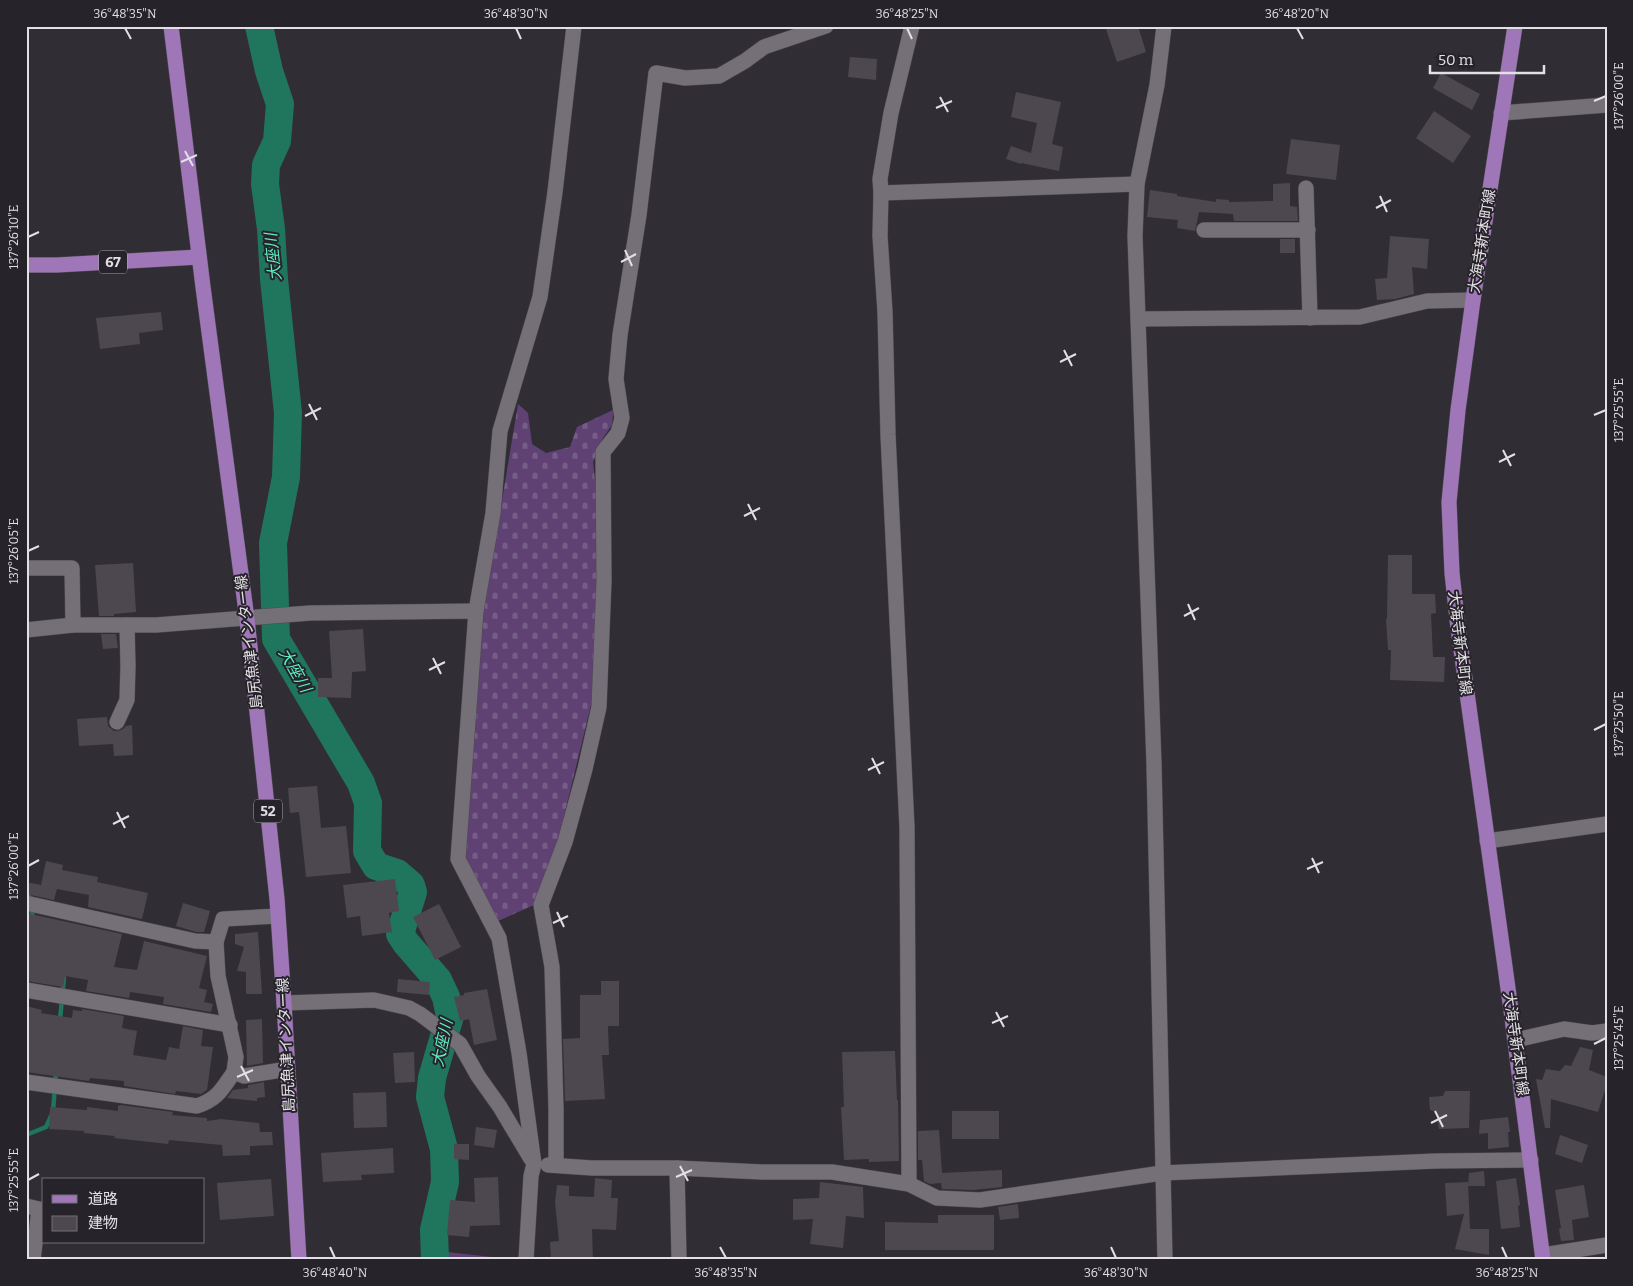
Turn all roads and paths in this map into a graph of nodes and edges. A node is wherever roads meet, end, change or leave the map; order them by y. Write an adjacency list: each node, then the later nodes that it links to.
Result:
1 (171, 26): 14 (main road, 島尻魚津インター線 / 52)
2 (574, 26): 20 (street)
3 (826, 26): 41 (street)
4 (912, 26): 11 (street)
5 (1164, 26): 9 (street)
6 (1515, 26): 8 (main road, 大海寺新本町線)
7 (1607, 105): 8 (street)
8 (1502, 113): 16 (main road, 大海寺新本町線)
9 (1136, 184): 11 (street); 18 (street)
10 (1306, 188): 13 (street)
11 (881, 193): 44 (street)
12 (1204, 230): 13 (street)
13 (1308, 230): 17 (street)
14 (199, 257): 15 (main road, 67); 21 (main road, 島尻魚津インター線 / 52)
15 (26, 265)
16 (1473, 300): 17 (street); 27 (main road, 大海寺新本町線)
17 (1310, 318): 18 (street)
18 (1138, 319): 43 (street)
19 (26, 568): 22 (street)
20 (476, 611): 21 (street); 40 (street)
21 (248, 619): 23 (street); 29 (main road, 島尻魚津インター線 / 52)
22 (73, 625): 23 (street); 24 (street)
23 (127, 625): 25 (street)
24 (26, 630)
25 (116, 722)
26 (1607, 824): 27 (street)
27 (1487, 841): 35 (main road, 大海寺新本町線)
28 (26, 902): 30 (street)
29 (278, 916): 30 (street); 32 (main road, 島尻魚津インター線 / 52)
30 (216, 942): 33 (street)
31 (26, 990): 33 (street)
32 (284, 1003): 36 (main road, 島尻魚津インター線 / 52); 40 (street)
33 (230, 1024): 37 (street)
34 (1607, 1031): 35 (street)
35 (1516, 1040): 39 (main road, 大海寺新本町線)
36 (288, 1069): 37 (street); 49 (main road, 島尻魚津インター線 / 52)
37 (234, 1072): 38 (street)
38 (26, 1082)
39 (1531, 1160): 43 (street); 47 (main road, 大海寺新本町線)
40 (534, 1164): 41 (street); 50 (street)
41 (556, 1165): 42 (street)
42 (677, 1168): 44 (street); 51 (street)
43 (1162, 1173): 44 (street); 52 (street)
44 (908, 1184)
45 (26, 1206): 48 (street)
46 (1607, 1245): 47 (street)
47 (1543, 1257)
48 (33, 1260)
49 (299, 1260)
50 (526, 1260)
51 (679, 1260)
52 (1165, 1260)

